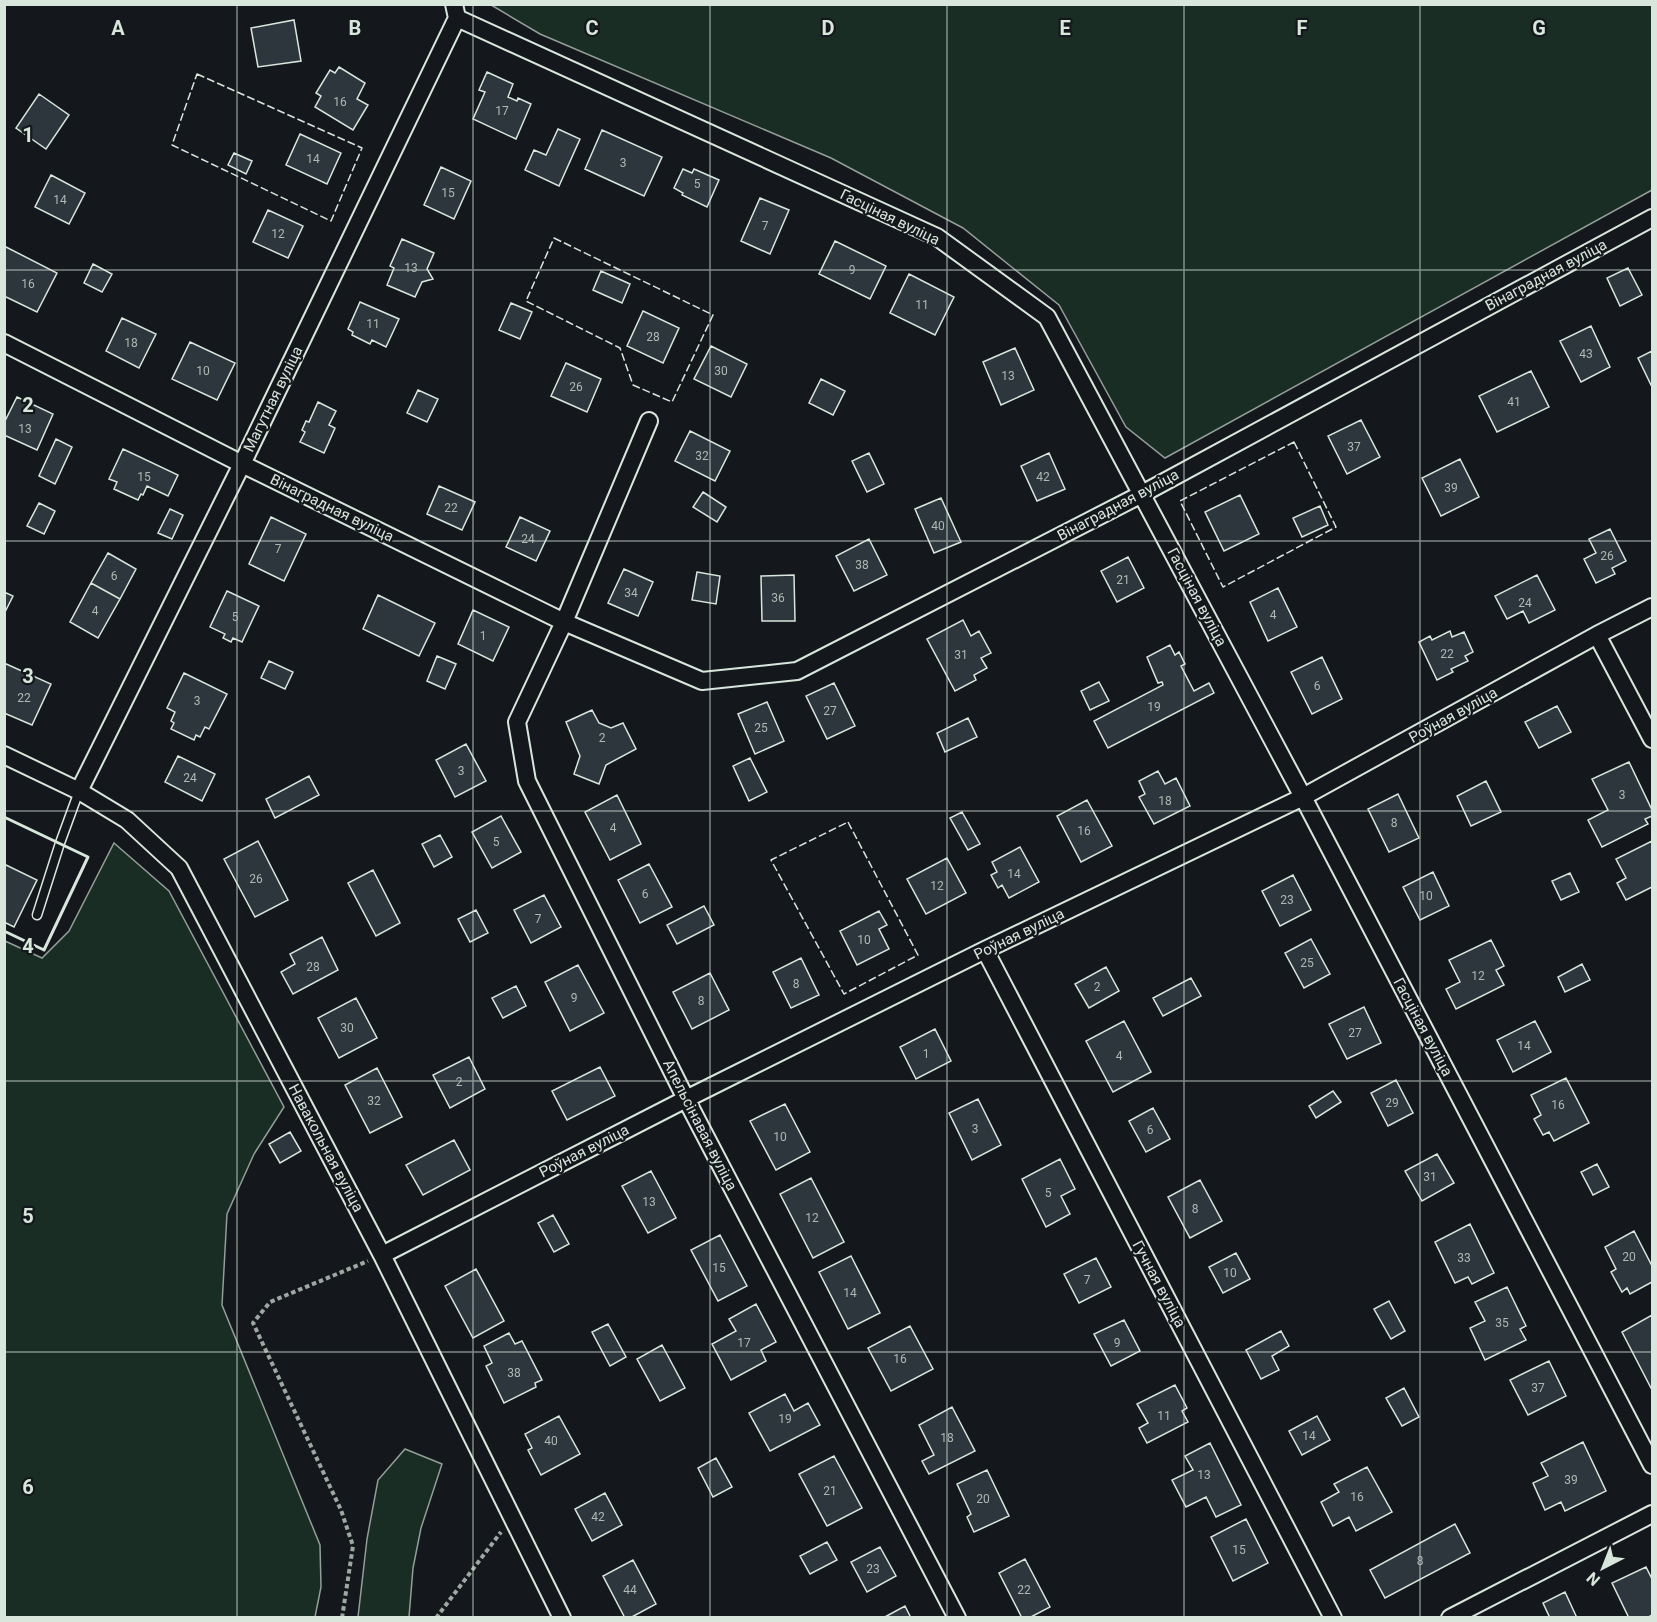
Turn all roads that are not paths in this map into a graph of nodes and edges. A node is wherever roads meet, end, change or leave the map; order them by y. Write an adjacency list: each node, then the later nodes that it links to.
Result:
1 (456, 11): 5 (street, Магутная вуліца); 6 (street, Гасціная вуліца)
2 (1653, 218): 6 (street, Вінаградная вуліца)
3 (4, 343): 5 (street, Вінаградная вуліца)
4 (649, 421): 8 (street)
5 (242, 464): 8 (street, Вінаградная вуліца); 12 (street, Магутная вуліца)
6 (1142, 494): 8 (street, Вінаградная вуліца); 13 (street, Гасціная вуліца)
7 (1653, 607): 9 (street, Роўная вуліца)
8 (564, 622): 16 (street, Апельсінавая вуліца)
9 (1597, 635): 10 (street); 13 (street, Роўная вуліца)
10 (1653, 740)
11 (4, 755): 12 (street, Навакольная вуліца)
12 (79, 791): 14 (lane); 17 (street, Навакольная вуліца)
13 (1303, 797): 15 (street, Роўная вуліца); 18 (street, Гасціная вуліца)
14 (37, 915)
15 (985, 950): 16 (street, Роўная вуліца); 22 (street, Гучная вуліца)
16 (686, 1099): 17 (street, Роўная вуліца); 21 (street, Апельсінавая вуліца)
17 (382, 1255): 20 (street, Навакольная вуліца)
18 (1653, 1465)
19 (1653, 1514): 23 (street)
20 (562, 1617)
21 (957, 1617)
22 (1334, 1617)
23 (1450, 1617)

